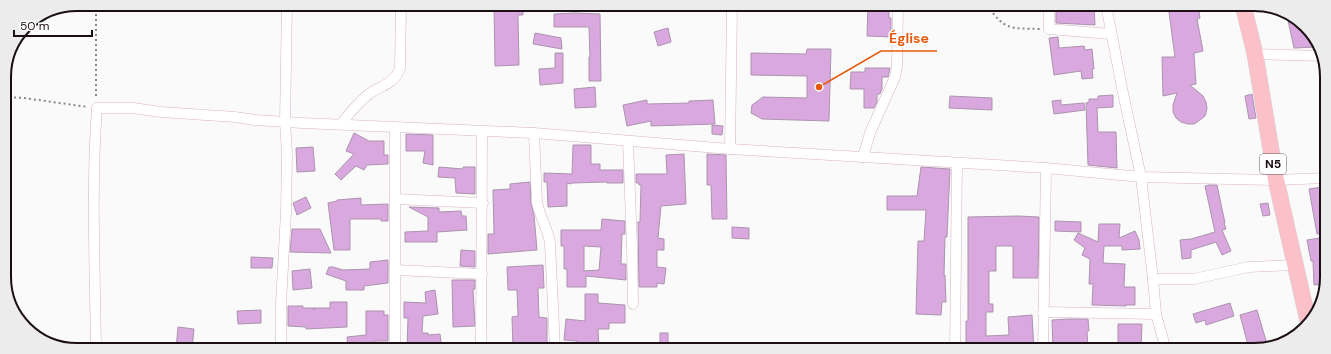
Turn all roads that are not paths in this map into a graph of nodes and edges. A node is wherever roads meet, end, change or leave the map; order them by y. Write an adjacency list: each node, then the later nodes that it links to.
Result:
1 (287, 11): 11 (street)
2 (401, 11): 12 (street)
3 (732, 11): 17 (street)
4 (898, 11): 18 (street)
5 (1049, 11): 8 (street)
6 (1107, 11): 8 (street)
7 (1244, 11): 9 (highway, N5)
8 (1111, 34): 21 (street)
9 (1255, 54): 10 (street); 23 (highway, N5)
10 (1316, 56)
11 (285, 122): 12 (street); 34 (street); 35 (street)
12 (341, 124): 13 (street)
13 (395, 128): 14 (street); 24 (street)
14 (482, 132): 15 (street); 25 (street)
15 (534, 134): 16 (street); 38 (street)
16 (628, 141): 17 (street); 30 (street)
17 (730, 149): 18 (street)
18 (863, 157): 19 (street)
19 (957, 163): 20 (street); 39 (street)
20 (1046, 168): 21 (street); 31 (street)
21 (1141, 177): 23 (street); 29 (street)
22 (1320, 178): 23 (street)
23 (1276, 180): 26 (highway, N5)
24 (395, 199): 25 (street); 27 (street)
25 (483, 202): 28 (street)
26 (1296, 265): 29 (street); 33 (highway, N5)
27 (395, 270): 28 (street); 36 (street)
28 (482, 274): 37 (street)
29 (1153, 279): 32 (street)
30 (633, 304)
31 (1043, 312): 32 (street); 40 (street)
32 (1156, 314): 41 (street)
33 (1307, 316)
34 (96, 343)
35 (281, 343)
36 (394, 343)
37 (481, 343)
38 (555, 343)
39 (955, 343)
40 (1043, 343)
41 (1164, 343)

